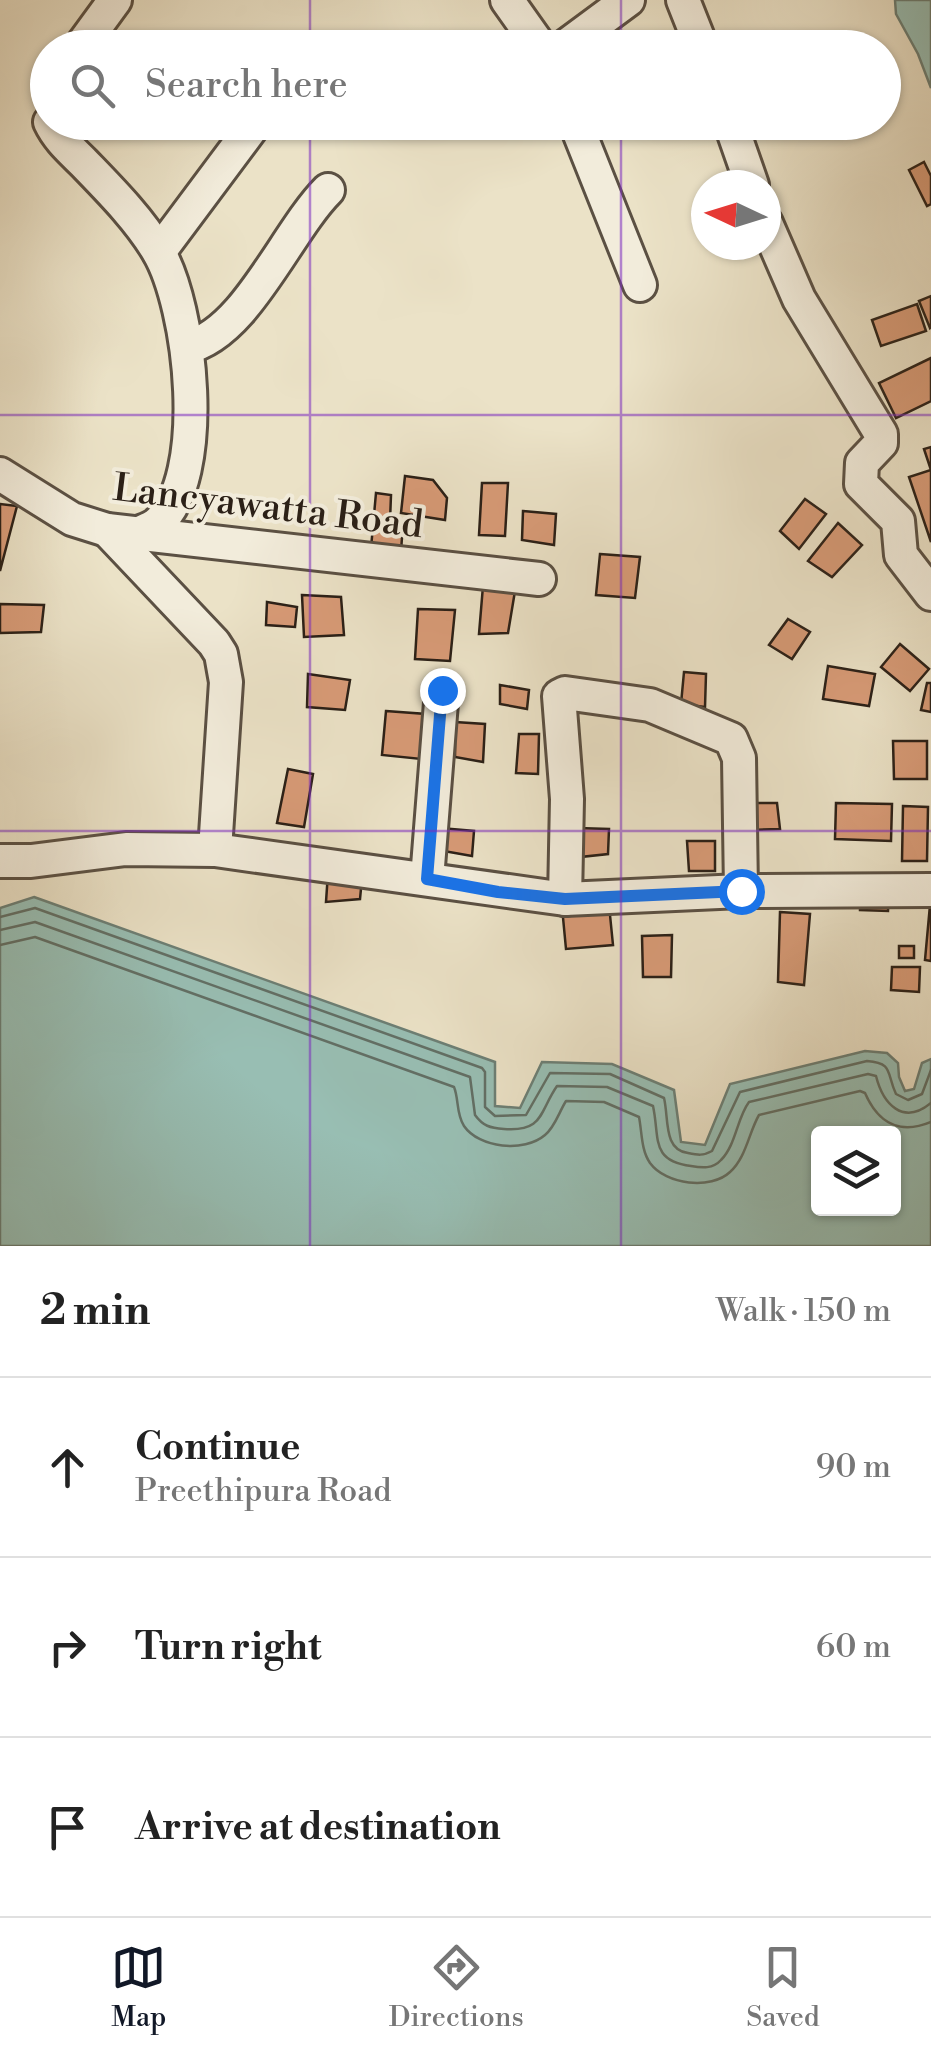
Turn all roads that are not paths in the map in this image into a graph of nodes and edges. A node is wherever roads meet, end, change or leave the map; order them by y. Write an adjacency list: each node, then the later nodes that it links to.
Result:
1 (115, 0): 5 (street)
2 (507, 0): 6 (street)
3 (628, 0): 7 (street)
4 (683, 0): 8 (street)
5 (93, 30)
6 (528, 30)
7 (587, 30)
8 (695, 30)
9 (61, 140): 15 (street)
10 (243, 140): 15 (street)
11 (583, 140): 17 (street)
12 (736, 140): 13 (street)
13 (747, 170)
14 (328, 190): 18 (street)
15 (159, 252): 18 (street)
16 (781, 257): 22 (street)
17 (640, 285)
18 (187, 347): 20 (street)
19 (0, 474): 20 (street, Lancyawatta Road)
20 (122, 532): 21 (street, Lancyawatta Road); 24 (street)
21 (539, 579)
22 (931, 594)
23 (442, 690): 26 (street)
24 (215, 850): 25 (street); 26 (street)
25 (0, 861)
26 (427, 879): 29 (street)
27 (931, 890): 28 (street)
28 (741, 891): 29 (street); 29 (street)
29 (565, 899)

